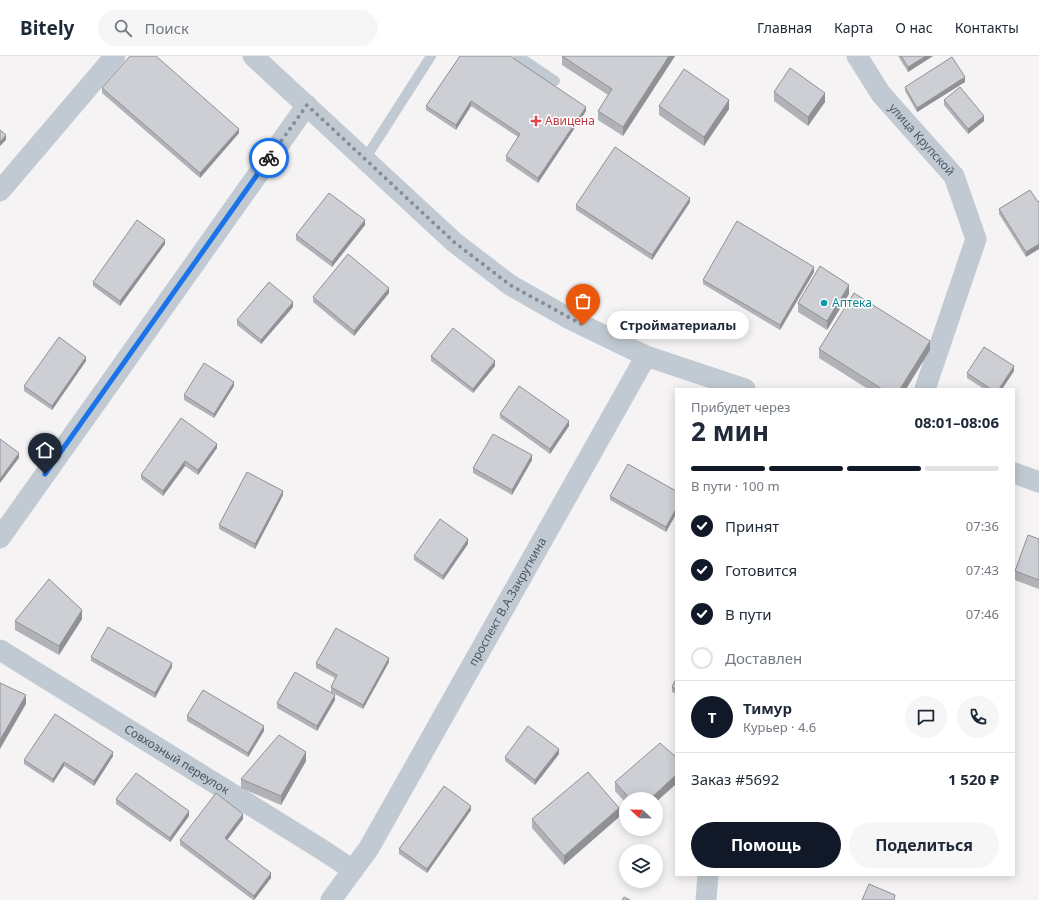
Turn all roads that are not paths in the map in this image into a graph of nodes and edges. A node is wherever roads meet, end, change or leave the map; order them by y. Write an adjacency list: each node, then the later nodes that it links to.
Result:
1 (114, 56): 9 (street)
2 (253, 56): 7 (street)
3 (431, 56): 8 (lane)
4 (518, 56): 6 (lane)
5 (857, 56): 12 (street, улица Крупской)
6 (555, 81)
7 (307, 105): 8 (street); 15 (street)
8 (366, 159): 10 (street)
9 (0, 191)
10 (646, 356): 11 (street); 17 (street, проспект В.А.Закруткина)
11 (742, 388)
12 (925, 388)
13 (1015, 473): 14 (street)
14 (1039, 482)
15 (0, 538)
16 (0, 650): 17 (street, Совхозный переулок)
17 (353, 870): 19 (street)
18 (708, 876): 20 (street)
19 (331, 900)
20 (706, 900)

